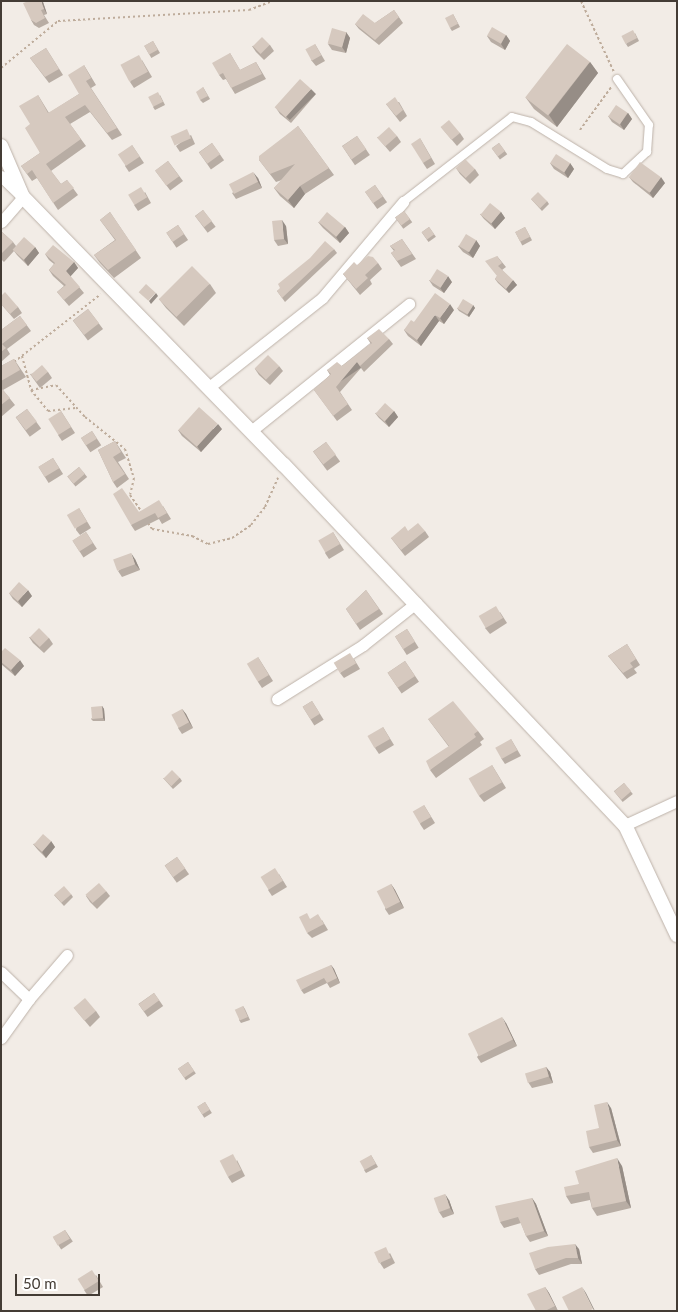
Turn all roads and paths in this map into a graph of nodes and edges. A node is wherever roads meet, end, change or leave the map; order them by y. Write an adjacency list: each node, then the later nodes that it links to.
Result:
1 (272, 1): 3 (path)
2 (581, 1): 4 (path)
3 (1, 68)
4 (617, 79): 5 (path); 9 (street)
5 (580, 130)
6 (1, 146): 8 (street)
7 (1, 176): 8 (street)
8 (23, 197): 10 (street); 11 (street)
9 (402, 202): 15 (street)
10 (1, 222)
11 (110, 287): 13 (path); 15 (street)
12 (409, 304): 18 (street)
13 (22, 356): 14 (path); 16 (path)
14 (8, 366)
15 (208, 388): 18 (street)
16 (31, 390): 17 (path); 17 (path)
17 (78, 408): 20 (path)
18 (251, 431): 19 (street)
19 (284, 465): 21 (path); 22 (street)
20 (143, 514)
21 (148, 521)
22 (416, 603): 23 (street); 25 (street)
23 (277, 699)
24 (677, 802): 25 (street)
25 (625, 825): 26 (street)
26 (677, 935)
27 (67, 955): 29 (street)
28 (1, 972): 29 (street)
29 (29, 999): 30 (street)
30 (1, 1038)

